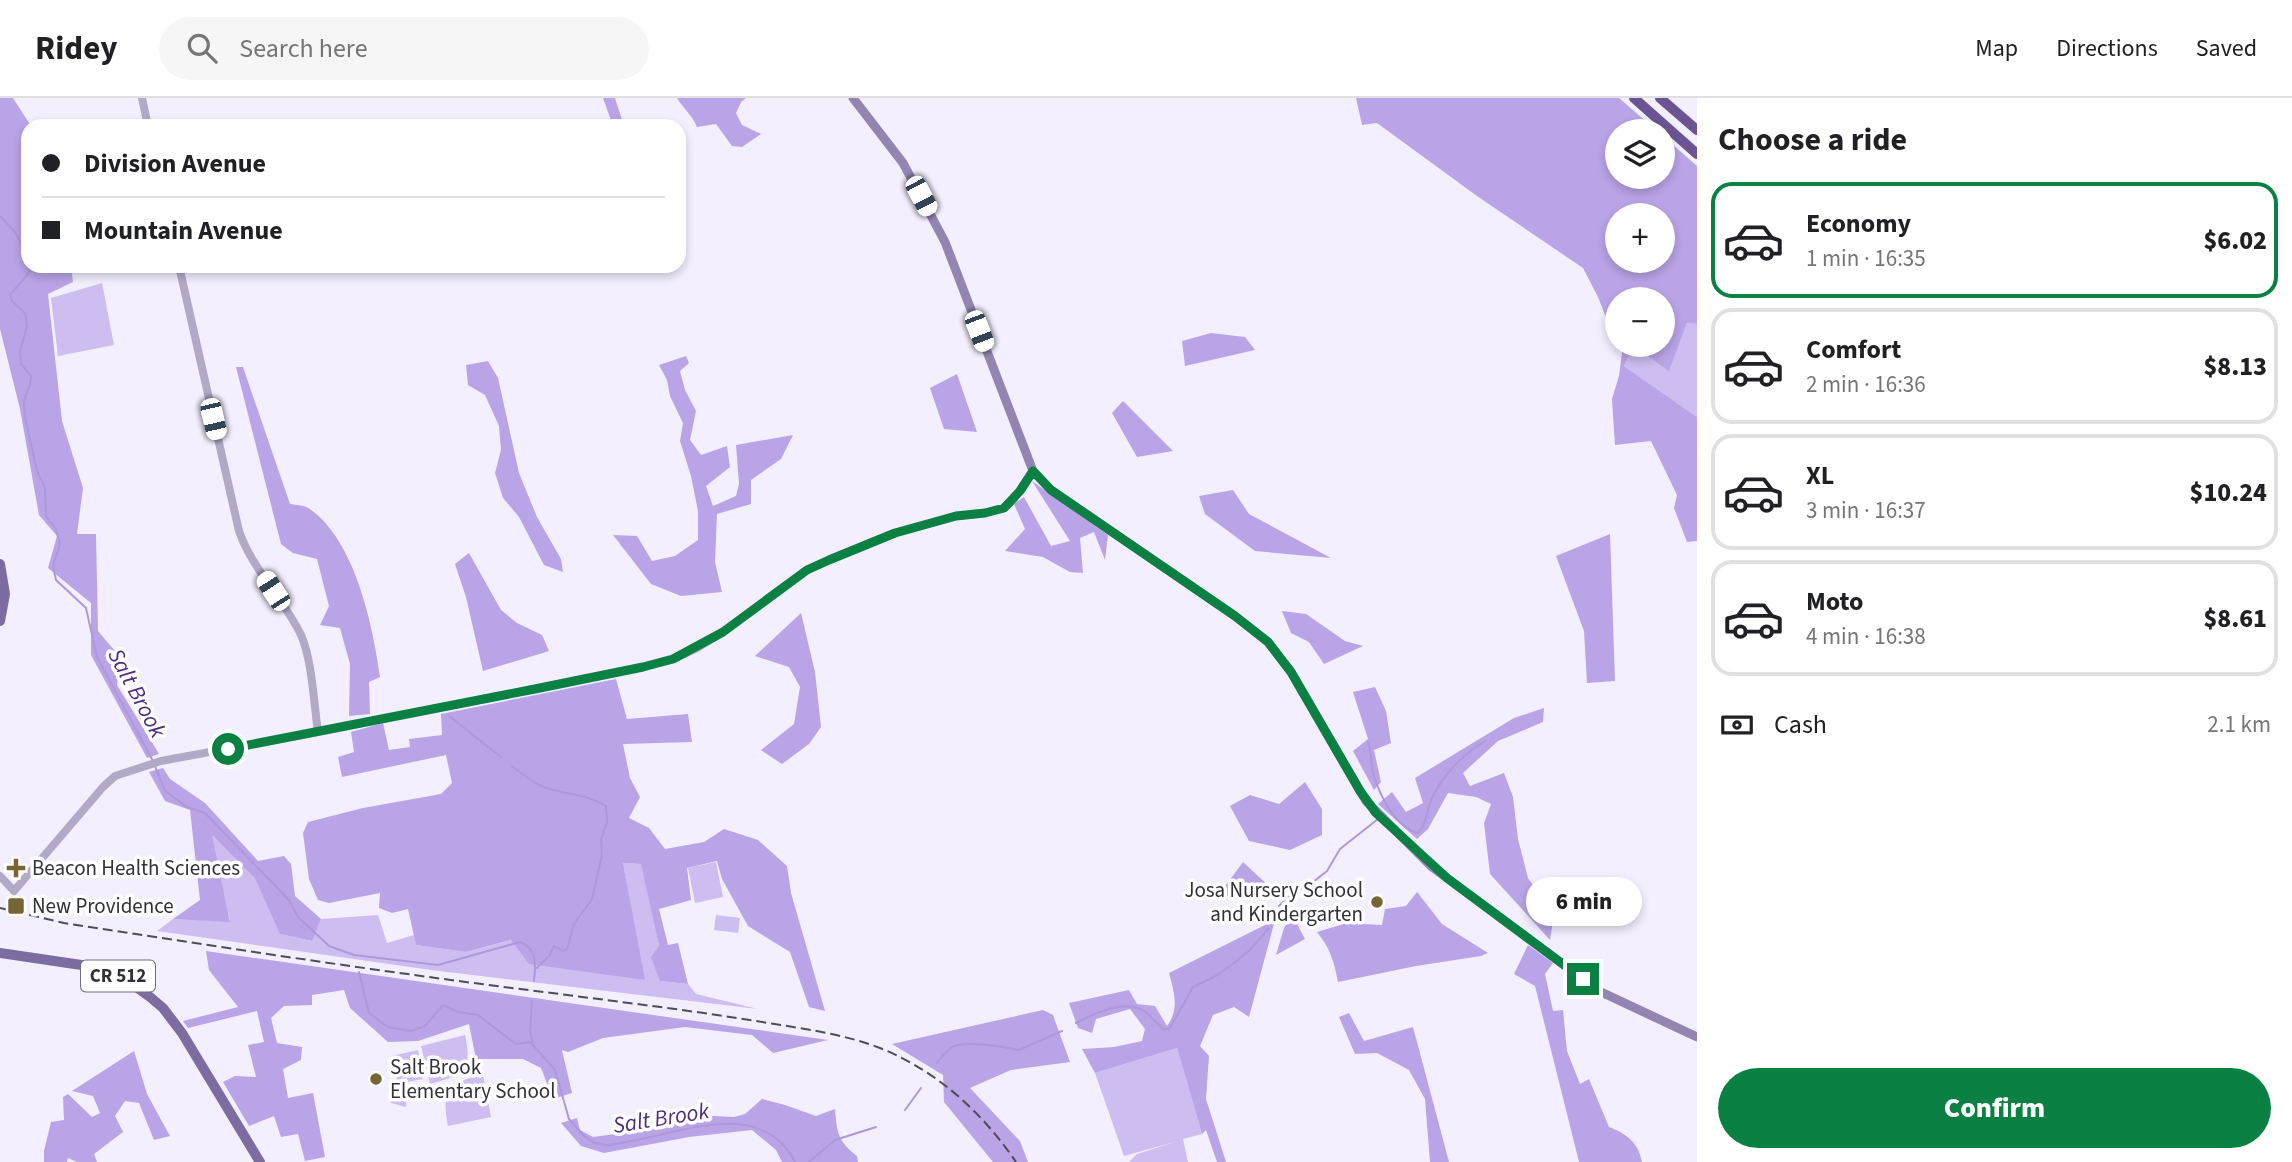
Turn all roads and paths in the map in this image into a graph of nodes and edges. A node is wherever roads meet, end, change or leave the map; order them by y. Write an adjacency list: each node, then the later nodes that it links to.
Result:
1 (142, 98): 5 (street)
2 (853, 98): 9 (main road)
3 (1634, 98): 7 (highway)
4 (1660, 98): 6 (highway)
5 (146, 119)
6 (1697, 130)
7 (1697, 154)
8 (181, 273): 12 (street)
9 (1033, 471): 12 (street); 17 (main road)
10 (0, 564): 11 (main road)
11 (0, 621)
12 (318, 732): 13 (street)
13 (0, 876)
14 (0, 953): 16 (main road, CR 512)
15 (137, 970): 16 (main road)
16 (127, 980): 18 (main road, CR 512)
17 (1697, 1037)
18 (260, 1162)

